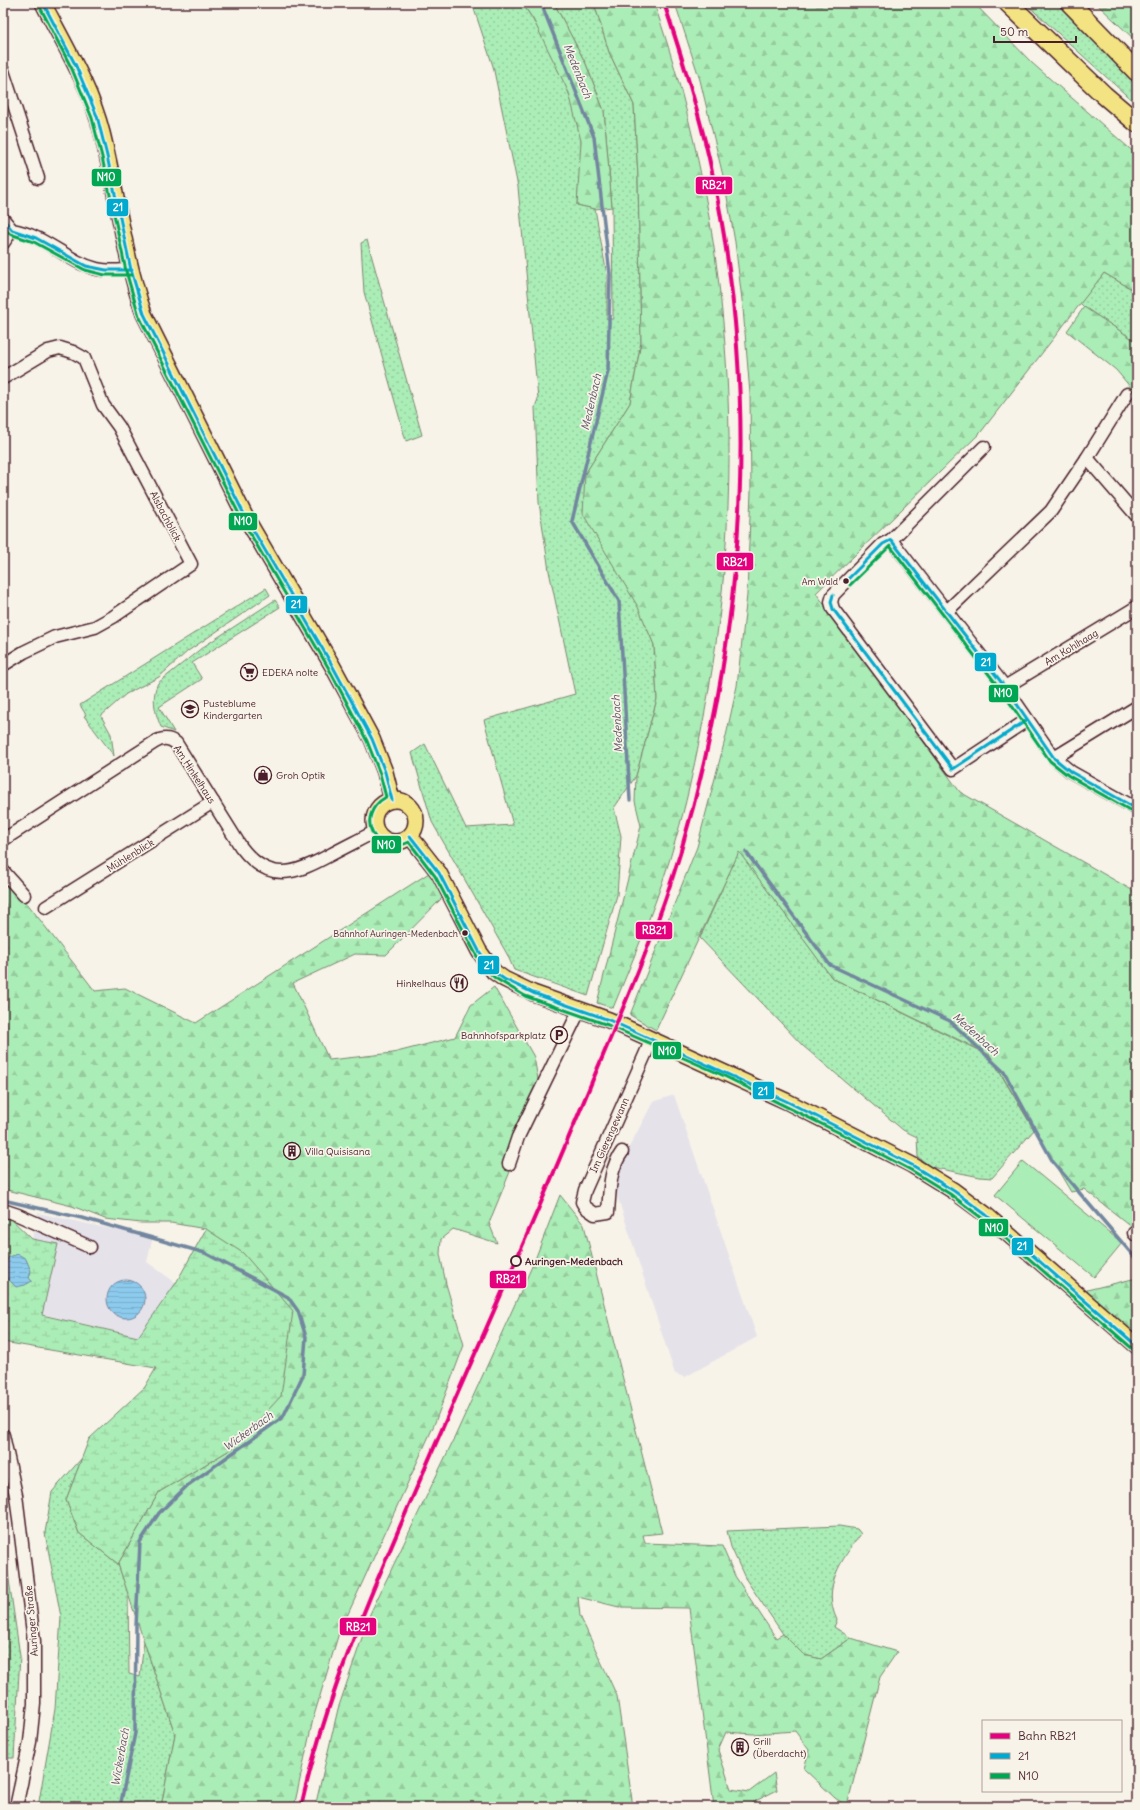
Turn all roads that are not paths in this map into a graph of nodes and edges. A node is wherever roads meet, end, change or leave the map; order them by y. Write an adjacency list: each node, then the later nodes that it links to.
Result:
1 (43, 3): 12 (main road)
2 (1008, 3): 7 (highway)
3 (1070, 3): 5 (highway)
4 (3, 71): 6 (street)
5 (1137, 72)
6 (6, 89): 8 (street)
7 (1137, 123)
8 (38, 178)
9 (3, 219): 10 (street)
10 (12, 230): 11 (street); 12 (street)
11 (3, 243)
12 (132, 270): 26 (main road)
13 (3, 378): 21 (street, Alsbachblick)
14 (1127, 394): 16 (street)
15 (984, 447): 18 (street)
16 (1088, 458): 17 (street); 20 (street)
17 (1137, 516)
18 (891, 540): 20 (street); 24 (street)
19 (1137, 607): 22 (street, Am Kohlhaag)
20 (947, 611): 22 (street)
21 (3, 665)
22 (1005, 687): 24 (street)
23 (1137, 707): 25 (street)
24 (1027, 720): 25 (street)
25 (1054, 758): 28 (street)
26 (392, 800): 29 (main road); 30 (main road)
27 (213, 802): 29 (street, Am Hinkelhaus); 31 (street, Am Hinkelhaus); 34 (street, Mühlenblick)
28 (1136, 808)
29 (376, 831): 30 (main road)
30 (410, 836): 35 (main road)
31 (3, 840)
32 (3, 871): 33 (street)
33 (24, 896)
34 (46, 907)
35 (580, 1009): 36 (main road); 38 (street)
36 (652, 1039): 37 (street, Im Gierengewann); 41 (main road)
37 (622, 1152)
38 (509, 1164)
39 (3, 1210): 40 (street)
40 (90, 1247)
41 (1137, 1346)
42 (3, 1435): 43 (street, Auringer Straße)
43 (16, 1807)

